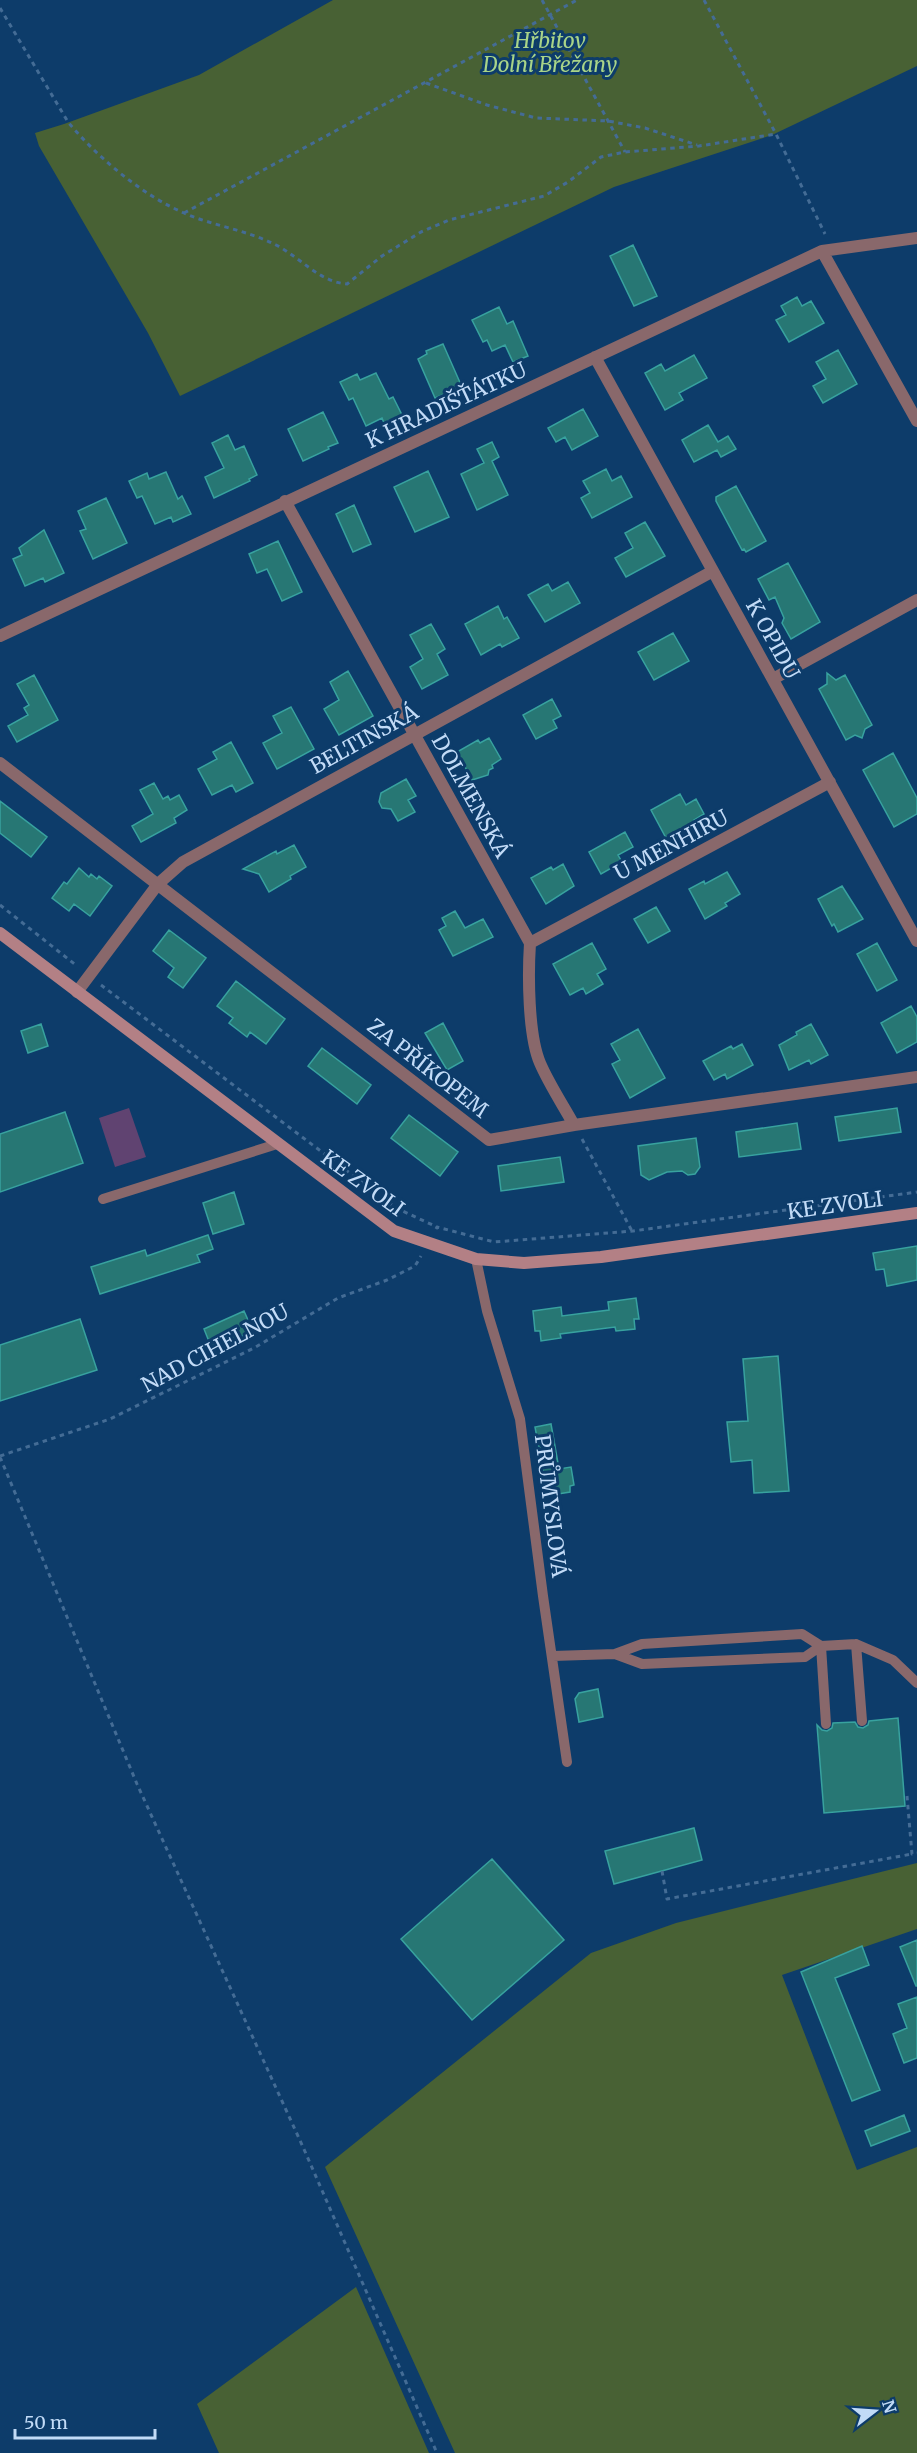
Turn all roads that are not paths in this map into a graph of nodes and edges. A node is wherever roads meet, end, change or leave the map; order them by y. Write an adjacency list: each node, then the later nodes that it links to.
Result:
1 (917, 238): 2 (street, K HRADIŠŤÁTKU)
2 (822, 251): 3 (street, K HRADIŠŤÁTKU); 4 (street)
3 (595, 357): 5 (street, K HRADIŠŤÁTKU); 6 (street, K OPIDU)
4 (917, 421)
5 (285, 501): 8 (street, K HRADIŠŤÁTKU); 10 (street, DOLMENSKÁ)
6 (713, 571): 9 (street, K OPIDU); 10 (street, BELTINSKÁ)
7 (917, 600): 9 (street)
8 (0, 636)
9 (773, 679): 12 (street, K OPIDU)
10 (415, 734): 13 (street, BELTINSKÁ); 16 (street, DOLMENSKÁ)
11 (0, 763): 13 (street, ZA PŘÍKOPEM)
12 (830, 782): 15 (street, K OPIDU); 16 (street, U MENHIRU)
13 (158, 884): 17 (street, BELTINSKÁ); 19 (street, ZA PŘÍKOPEM)
14 (0, 933): 17 (street, KE ZVOLI)
15 (917, 941)
16 (530, 943): 19 (street)
17 (77, 992): 20 (street, KE ZVOLI)
18 (917, 1077): 19 (street, ZA PŘÍKOPEM)
19 (574, 1125)
20 (277, 1143): 21 (lane); 23 (street, KE ZVOLI)
21 (103, 1199)
22 (917, 1213): 23 (street, KE ZVOLI)
23 (476, 1259): 27 (lane, PRŮMYSLOVÁ)
24 (856, 1644): 25 (lane); 28 (lane); 29 (lane)
25 (821, 1646): 26 (lane); 26 (lane); 30 (lane)
26 (615, 1654): 27 (lane)
27 (553, 1656): 31 (lane, PRŮMYSLOVÁ)
28 (917, 1683)
29 (861, 1721)
30 (826, 1724)
31 (567, 1762)

